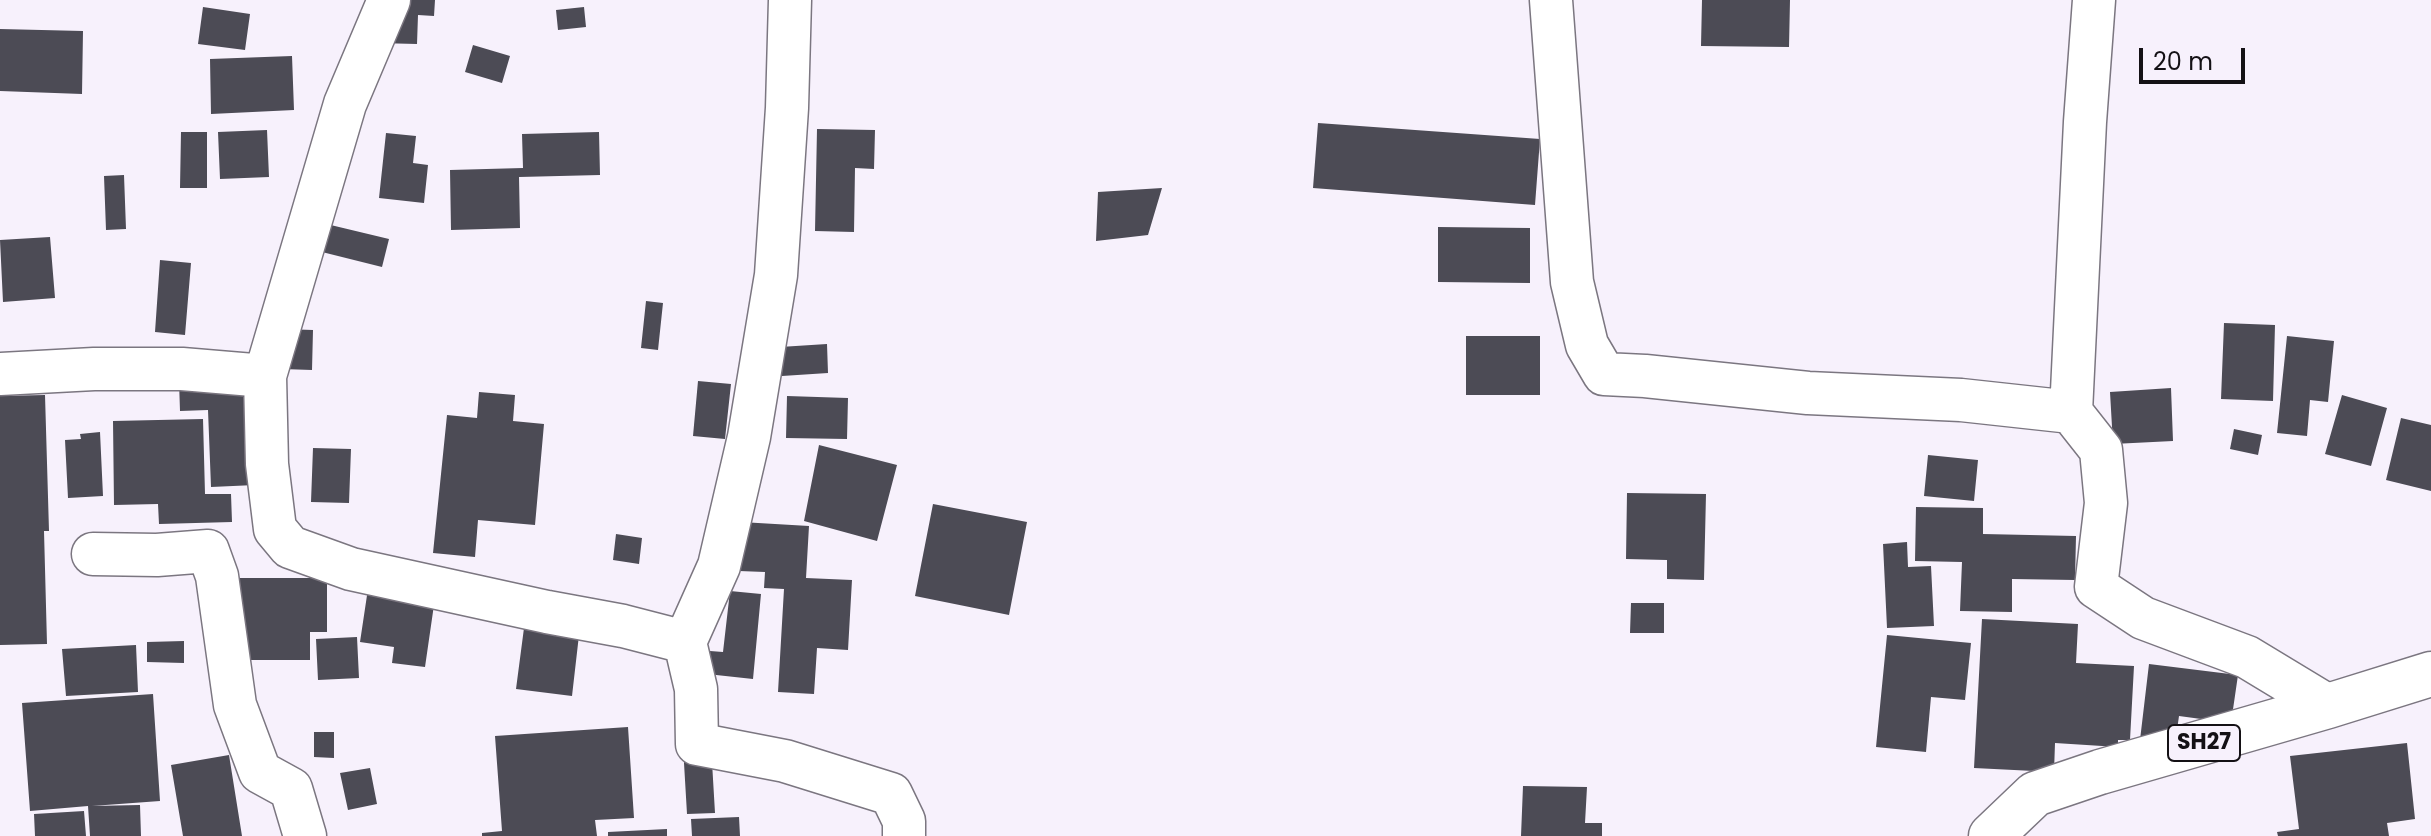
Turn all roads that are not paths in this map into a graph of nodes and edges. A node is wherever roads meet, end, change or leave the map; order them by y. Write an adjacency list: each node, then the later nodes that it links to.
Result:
1 (389, 0): 6 (street)
2 (790, 0): 9 (street)
3 (1551, 0): 7 (street)
4 (2094, 0): 7 (street)
5 (0, 374): 6 (street)
6 (265, 376): 9 (street)
7 (2071, 412): 11 (street)
8 (93, 554): 12 (street)
9 (685, 642): 13 (street)
10 (2431, 674): 11 (main road, SH27)
11 (2328, 706): 14 (main road, SH27)
12 (305, 836)
13 (904, 836)
14 (1991, 836)

